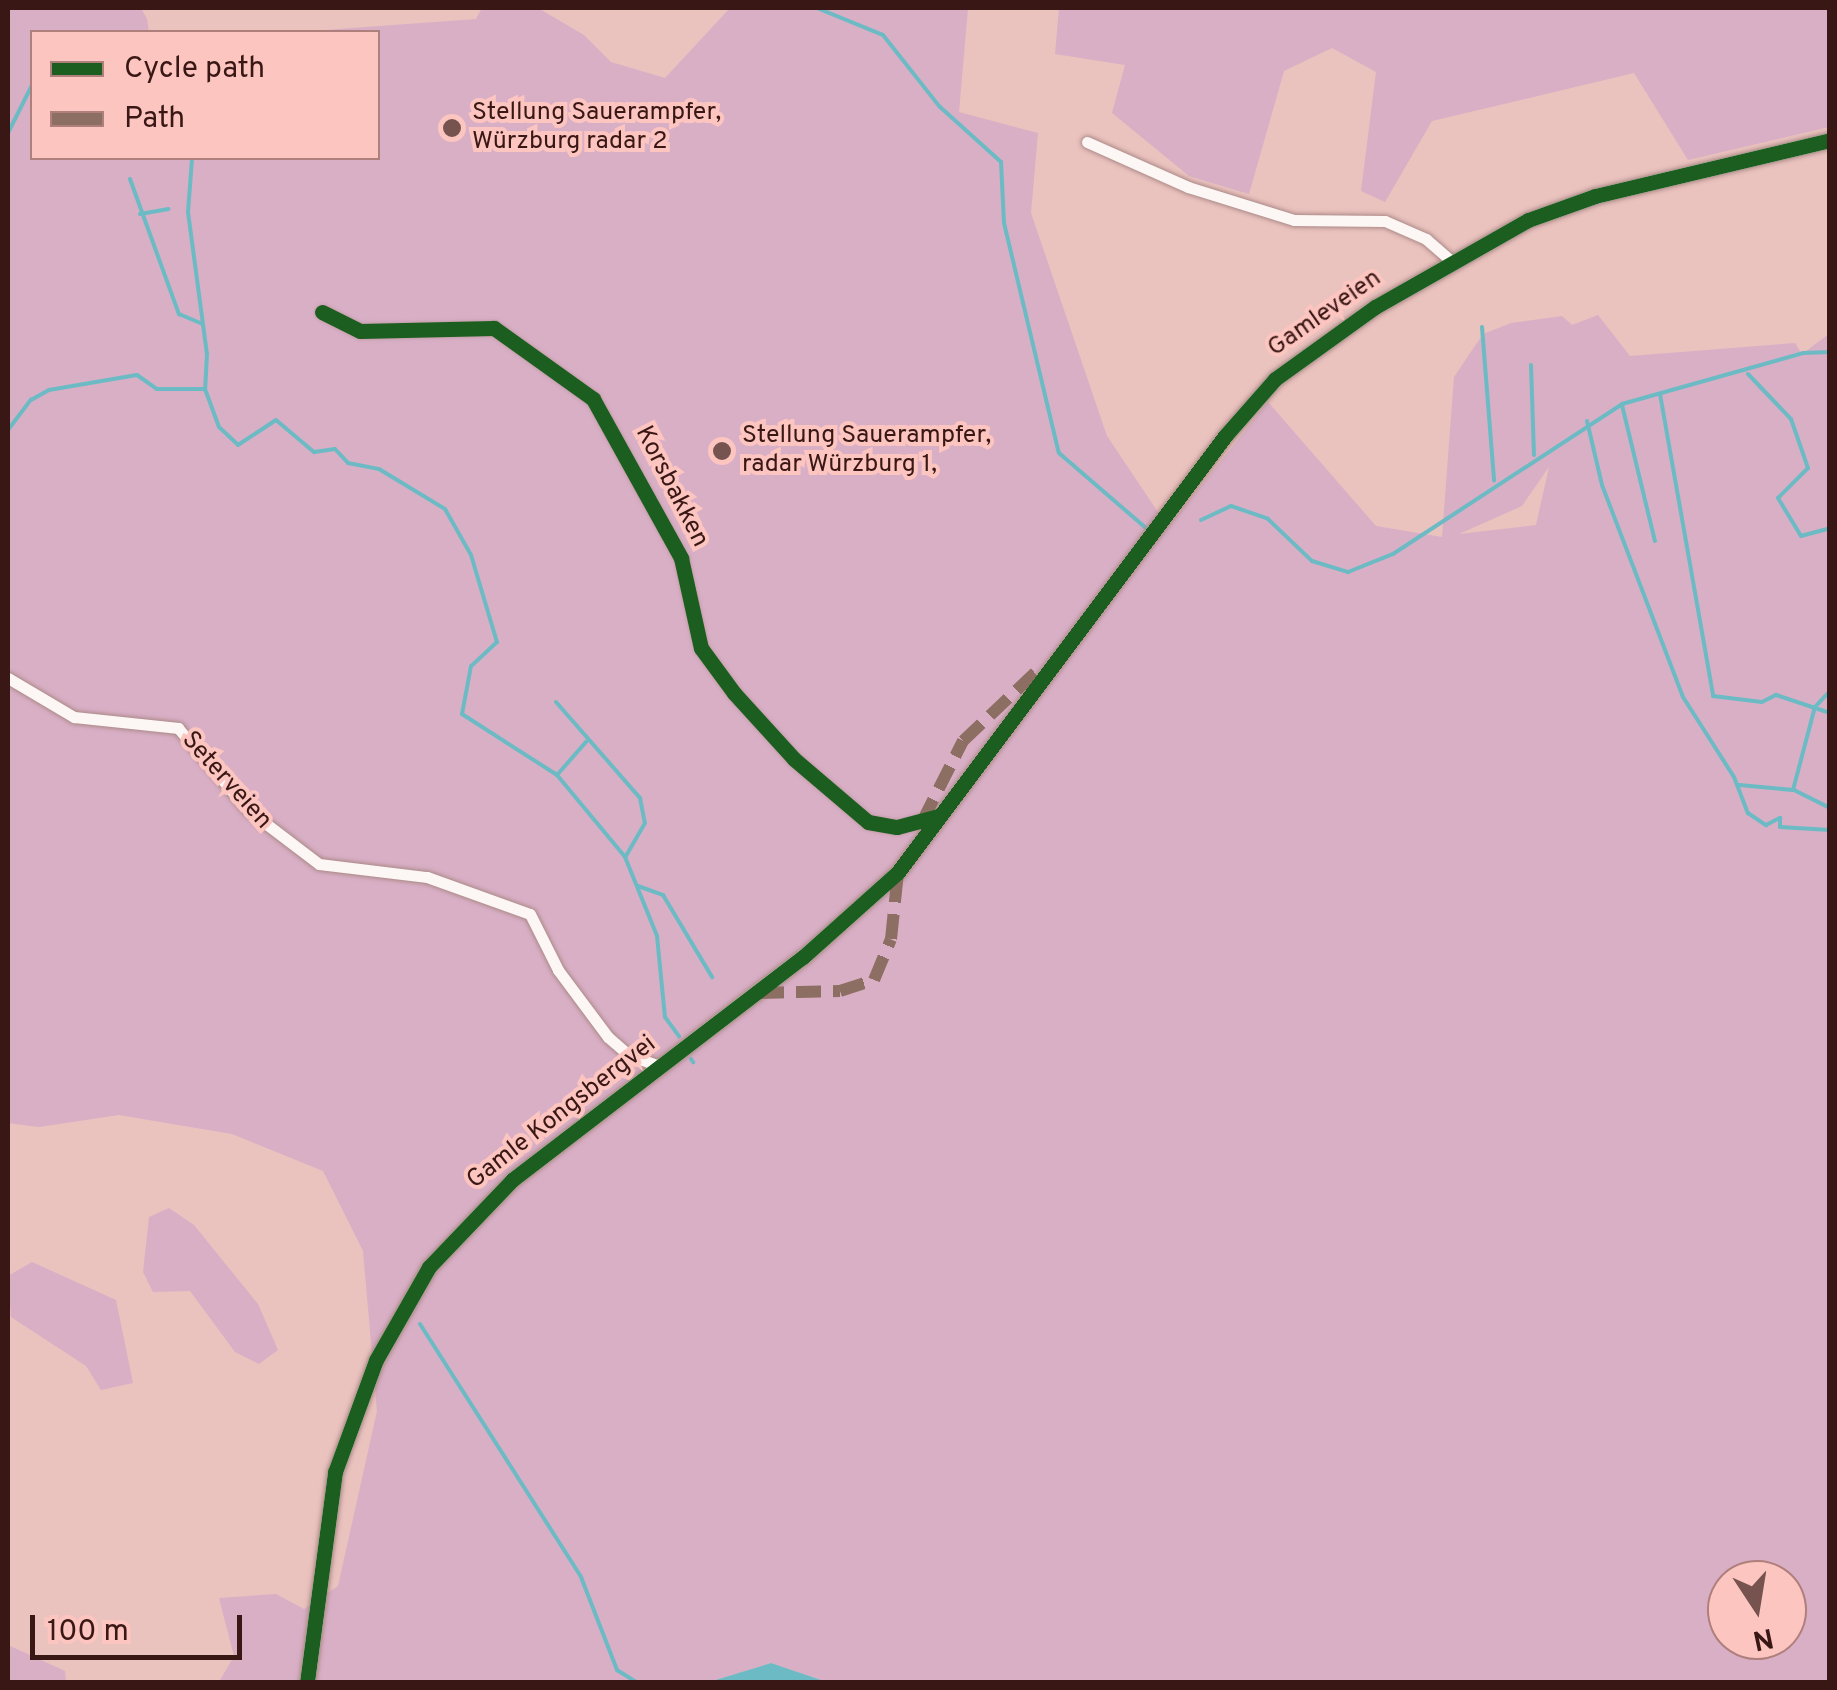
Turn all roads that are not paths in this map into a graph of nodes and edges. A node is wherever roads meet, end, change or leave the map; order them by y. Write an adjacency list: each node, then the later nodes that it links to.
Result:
1 (1830, 140): 3 (main road, Gamleveien)
2 (1087, 142): 3 (street)
3 (1452, 260): 6 (main road, Gamleveien)
4 (322, 312): 7 (street, Korsbakken)
5 (8, 678): 8 (street, Seterveien)
6 (962, 786): 7 (main road, Gamle Kongsbergvei)
7 (939, 816): 8 (main road, Gamle Kongsbergvei)
8 (660, 1066): 9 (main road, Gamle Kongsbergvei)
9 (307, 1682)

